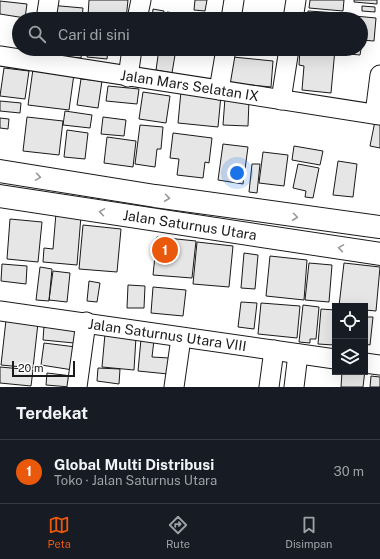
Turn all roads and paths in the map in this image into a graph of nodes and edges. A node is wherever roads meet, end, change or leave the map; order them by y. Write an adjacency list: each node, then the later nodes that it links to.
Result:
1 (49, 0): 5 (street)
2 (140, 0): 6 (street)
3 (234, 0): 7 (street)
4 (296, 0): 8 (street)
5 (47, 12)
6 (138, 12)
7 (232, 12)
8 (294, 12)
9 (0, 56): 10 (street, Jalan Mars Selatan IX)
10 (42, 56): 15 (street, Jalan Mars Selatan IX)
11 (131, 56): 15 (street)
12 (225, 56): 16 (street)
13 (288, 56): 17 (street)
14 (380, 75): 18 (street)
15 (128, 77): 16 (street, Jalan Mars Selatan IX)
16 (219, 90): 17 (street, Jalan Mars Selatan IX)
17 (281, 100): 18 (street, Jalan Mars Selatan IX)
18 (377, 114)
19 (0, 171): 21 (street, Jalan Saturnus Utara, one-way to 21)
20 (0, 196): 22 (street, Jalan Saturnus Utara, one-way to 20)
21 (380, 227)
22 (380, 254)
23 (0, 311): 24 (street, Jalan Saturnus Utara VIII)
24 (86, 322): 25 (street, Jalan Saturnus Utara VIII); 31 (street)
25 (181, 338): 26 (street, Jalan Saturnus Utara VIII); 32 (street)
26 (274, 350): 27 (street, Jalan Saturnus Utara VIII); 33 (street)
27 (298, 354): 28 (street, Jalan Saturnus Utara VIII); 34 (street)
28 (332, 359)
29 (368, 363): 30 (street)
30 (380, 365)
31 (77, 387)
32 (174, 387)
33 (269, 387)
34 (294, 387)

